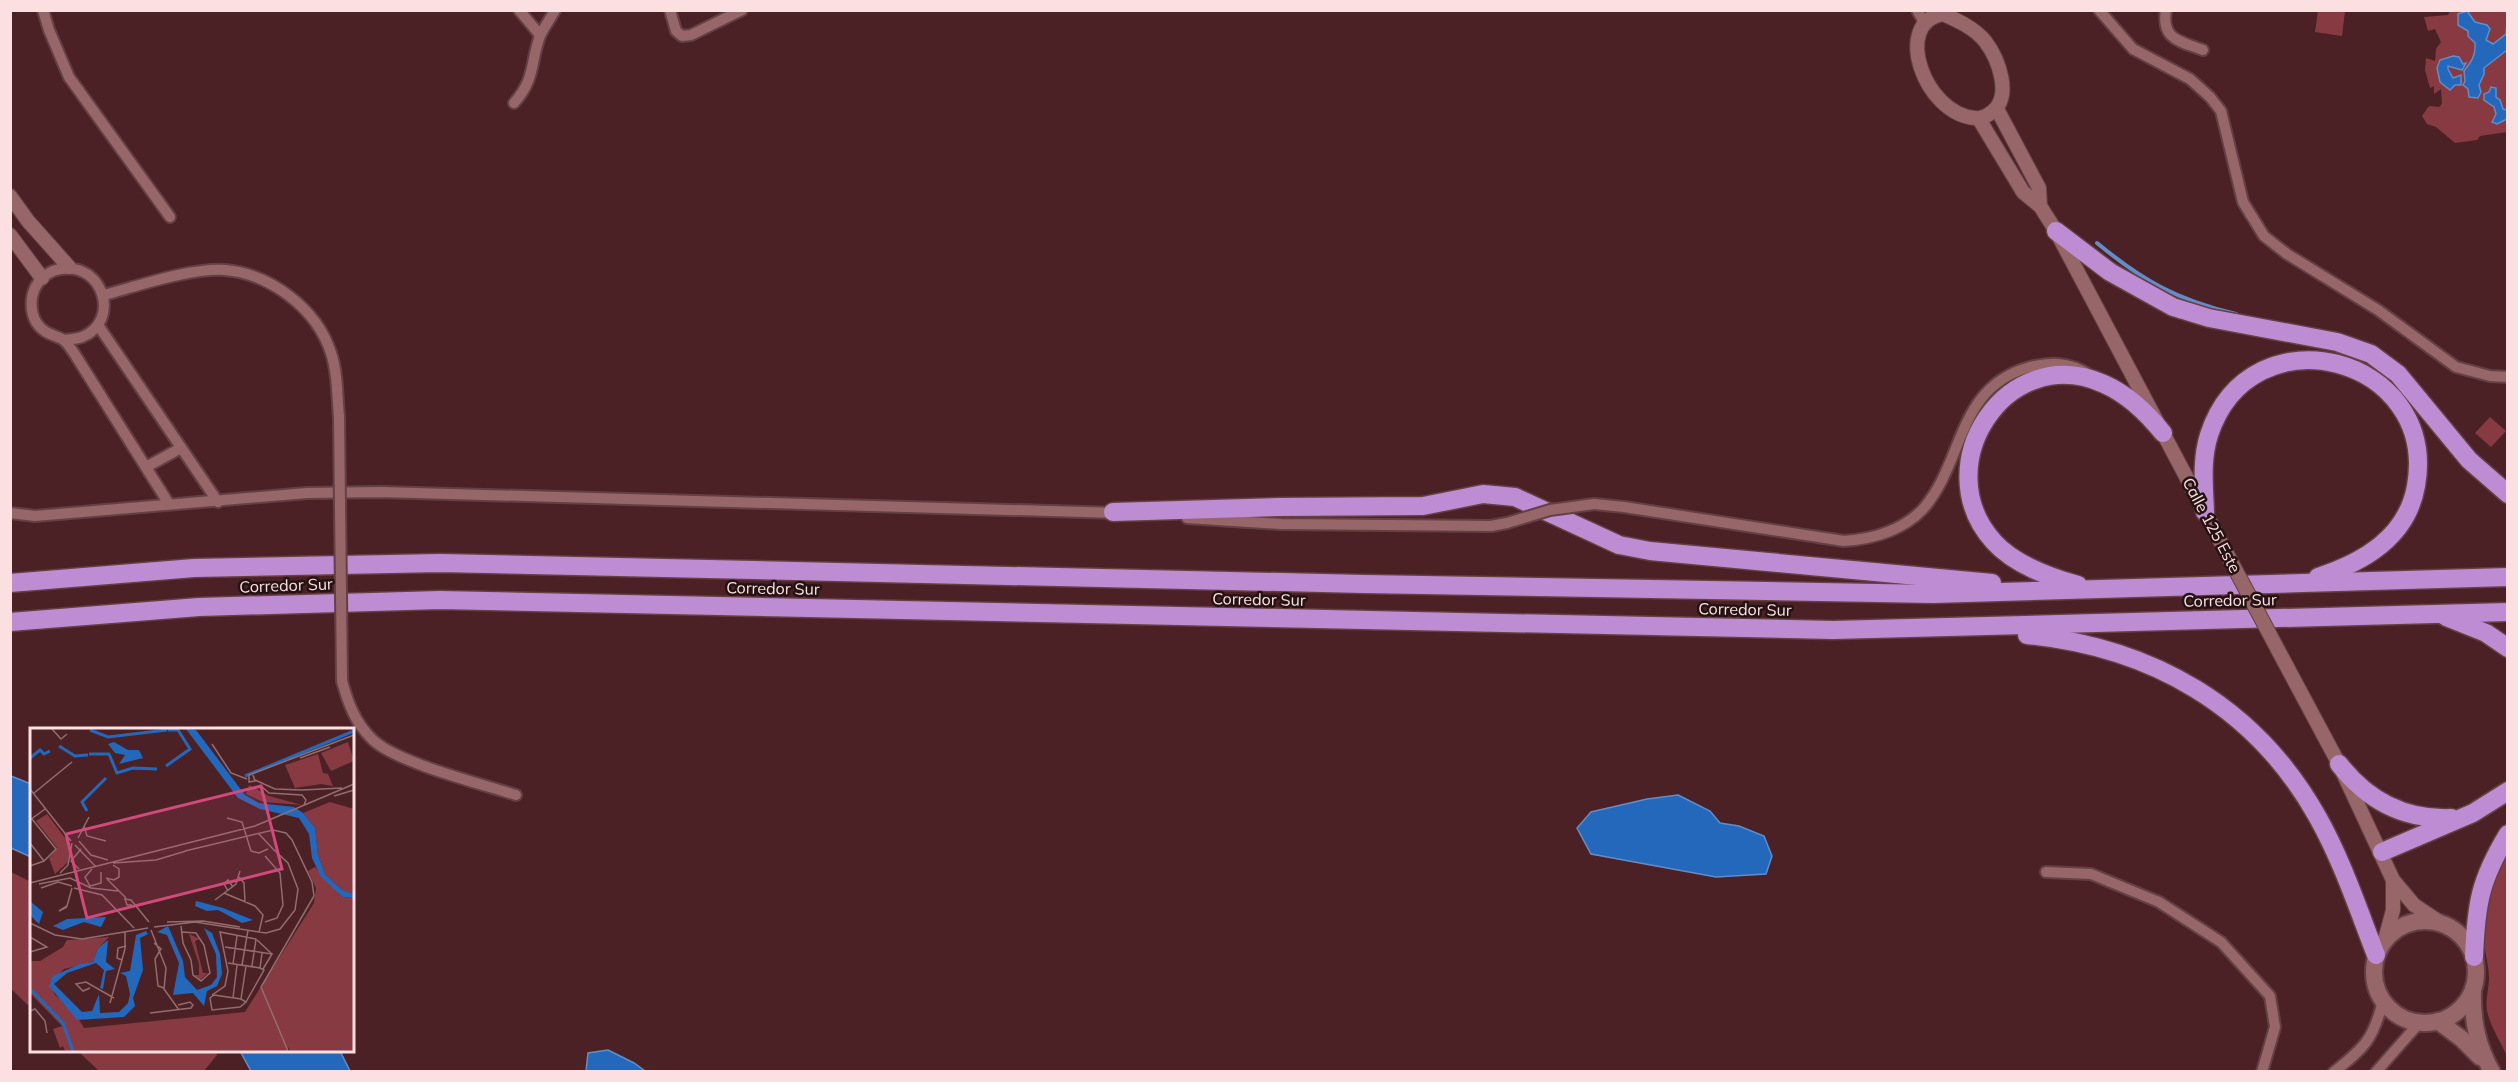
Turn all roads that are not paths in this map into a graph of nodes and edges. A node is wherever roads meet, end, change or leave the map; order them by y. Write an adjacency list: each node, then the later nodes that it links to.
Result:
1 (43, 10): 17 (street)
2 (519, 10): 10 (street)
3 (555, 10): 10 (street)
4 (670, 10): 5 (street)
5 (742, 10)
6 (2099, 10): 25 (street)
7 (2166, 10): 11 (street)
8 (1942, 12): 9 (street); 13 (street)
9 (1920, 16): 14 (street)
10 (540, 35): 12 (street)
11 (2203, 50)
12 (514, 103)
13 (1997, 109): 14 (street); 16 (street, Calle 125 Este)
14 (1979, 118): 16 (street, Calle 125 Este)
15 (10, 196): 20 (street)
16 (2040, 206): 18 (street, Calle 125 Este)
17 (170, 217)
18 (2056, 231): 27 (street, Calle 125 Este); 30 (highway)
19 (10, 235): 21 (street)
20 (69, 267): 21 (street); 22 (street)
21 (42, 278): 24 (street)
22 (104, 295): 23 (street); 48 (street, bridge)
23 (98, 325): 24 (street); 28 (street)
24 (64, 340): 29 (street)
25 (2508, 377)
26 (2102, 382): 27 (highway); 33 (street, bridge); 39 (highway)
27 (2163, 433): 34 (street, Calle 125 Este)
28 (181, 448): 29 (street); 31 (street)
29 (146, 467): 32 (street)
30 (2508, 494)
31 (218, 502): 32 (street); 33 (street)
32 (169, 504): 35 (street)
33 (1113, 512): 40 (highway)
34 (2205, 512): 38 (highway); 46 (street, Calle 125 Este, bridge)
35 (10, 513)
36 (2508, 577): 38 (highway, Corredor Sur)
37 (10, 583): 40 (highway, Corredor Sur)
38 (2301, 583): 39 (highway, Corredor Sur)
39 (2091, 589): 40 (highway, Corredor Sur)
40 (2050, 590)
41 (2508, 612): 42 (highway, Corredor Sur)
42 (2439, 614): 44 (highway, Corredor Sur); 45 (highway)
43 (10, 624): 44 (highway, Corredor Sur)
44 (1951, 627): 55 (highway)
45 (2508, 648)
46 (2339, 764): 49 (highway); 51 (street, Calle 125 Este)
47 (2508, 791): 49 (highway)
48 (516, 795)
49 (2456, 818): 51 (highway)
50 (2508, 834): 56 (highway)
51 (2382, 852): 53 (street, Calle 125 Este)
52 (2046, 872): 61 (street)
53 (2393, 880): 54 (street, Calle 125 Este); 55 (street, Calle 125 Este)
54 (2441, 924): 55 (main road); 56 (main road)
55 (2380, 948): 58 (main road)
56 (2474, 957): 57 (main road)
57 (2473, 988): 59 (main road); 59 (main road)
58 (2383, 1001): 60 (main road); 62 (street)
59 (2438, 1021): 60 (main road)
60 (2420, 1022): 63 (street)
61 (2262, 1071)
62 (2334, 1071)
63 (2376, 1071)

